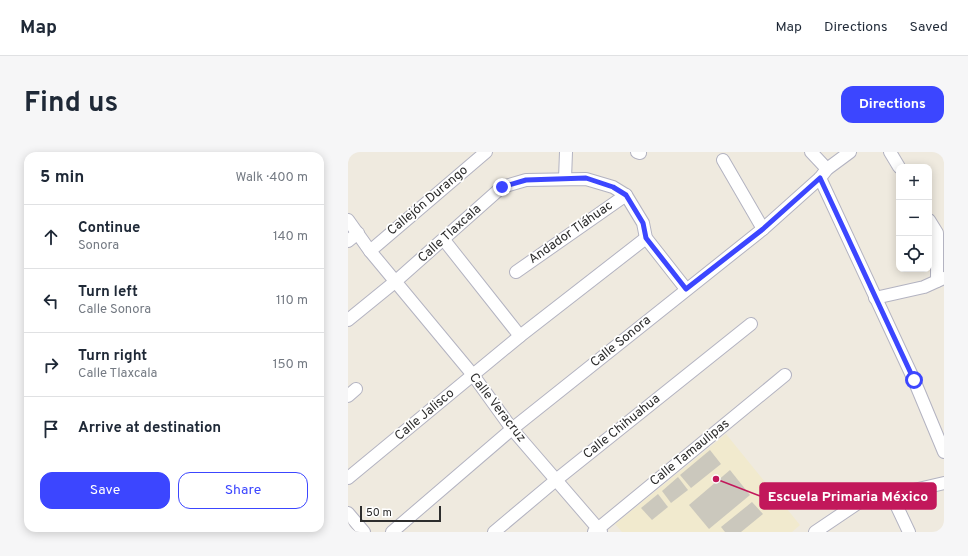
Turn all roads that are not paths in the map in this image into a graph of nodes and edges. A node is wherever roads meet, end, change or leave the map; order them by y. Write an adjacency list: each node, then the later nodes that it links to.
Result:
1 (486, 152): 18 (street, Callejón Durango)
2 (566, 152): 9 (street)
3 (811, 152): 8 (street)
4 (850, 152): 8 (street, Calle Sonora)
5 (890, 152): 7 (street)
6 (723, 160): 13 (street)
7 (897, 164)
8 (823, 174): 13 (street, Calle Sonora); 23 (street)
9 (565, 179): 10 (street, Calle Tlaxcala); 16 (street, Calle Tlaxcala)
10 (626, 195): 15 (street); 19 (street, Andador Tláhuac)
11 (348, 220): 14 (street, Calle Veracruz)
12 (932, 225): 20 (street)
13 (763, 229): 22 (street, Calle Sonora)
14 (358, 233): 17 (street); 18 (street, Calle Veracruz)
15 (646, 238): 22 (street); 26 (street, Calle Jalisco)
16 (444, 240): 21 (street, Calle Tlaxcala); 26 (street)
17 (348, 241)
18 (370, 250): 21 (street, Calle Veracruz)
19 (516, 272)
20 (941, 280): 23 (street)
21 (396, 281): 24 (street, Calle Tlaxcala); 27 (street, Calle Veracruz)
22 (686, 289): 29 (street, Calle Sonora)
23 (875, 298): 30 (street)
24 (348, 320)
25 (751, 324): 32 (street, Calle Chihuahua)
26 (520, 336): 27 (street, Calle Jalisco)
27 (473, 375): 29 (street, Calle Veracruz); 31 (street, Calle Jalisco)
28 (785, 375): 36 (street, Calle Tamaulipas)
29 (512, 429): 32 (street, Calle Veracruz); 38 (street, Calle Sonora)
30 (944, 452)
31 (348, 478)
32 (556, 480): 36 (street, Calle Veracruz); 39 (street, Calle Chihuahua)
33 (944, 483): 34 (street)
34 (892, 496): 40 (street); 41 (street)
35 (348, 513): 37 (street)
36 (598, 531)
37 (364, 532)
38 (392, 532)
39 (494, 532)
40 (815, 532)
41 (910, 532)

